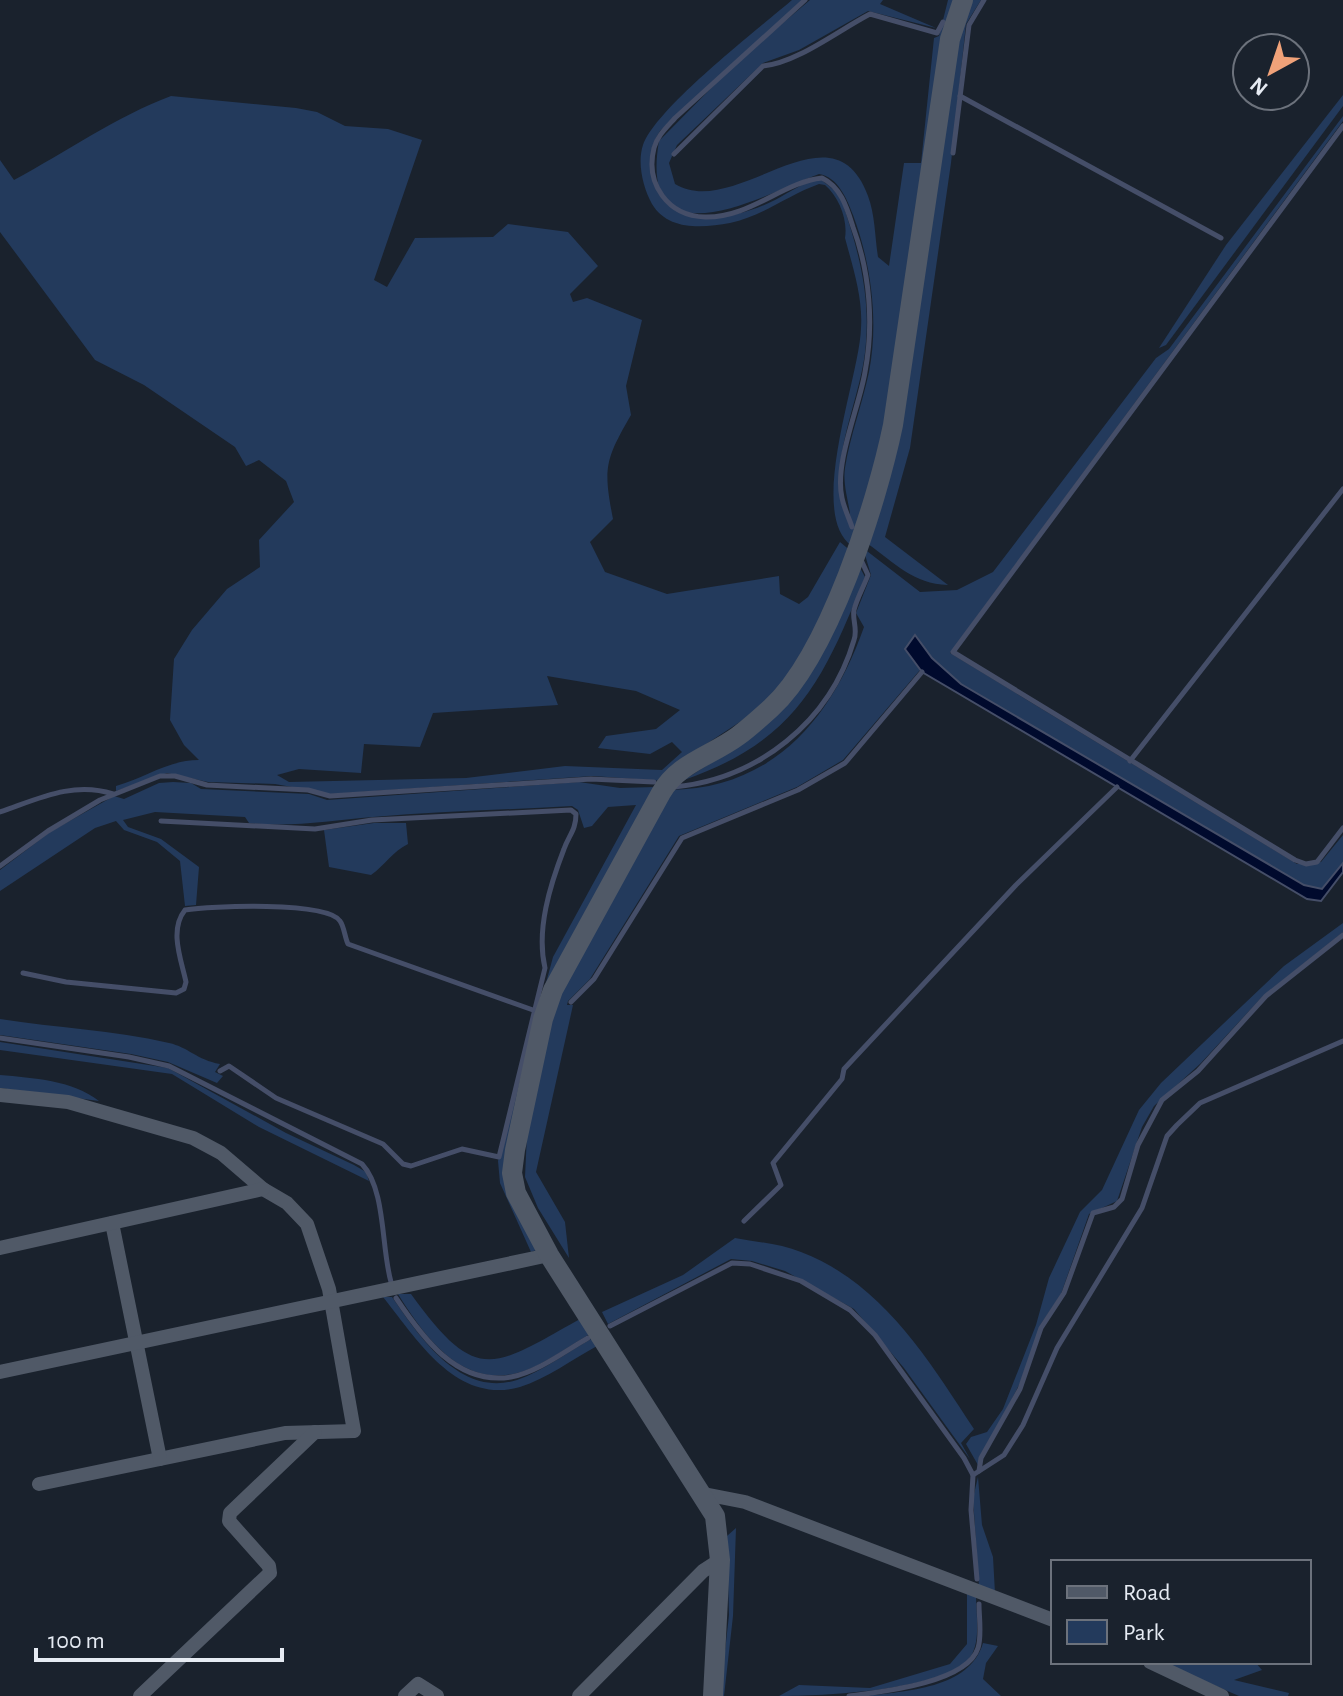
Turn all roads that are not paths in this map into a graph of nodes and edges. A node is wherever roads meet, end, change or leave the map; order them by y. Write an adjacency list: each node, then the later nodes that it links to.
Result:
1 (963, 0): 6 (street)
2 (0, 1095): 3 (street)
3 (263, 1189): 4 (street); 7 (street)
4 (112, 1223): 5 (street); 8 (street)
5 (0, 1248)
6 (549, 1255): 7 (street); 13 (street)
7 (333, 1302): 8 (street); 10 (street)
8 (137, 1343): 9 (street); 11 (street)
9 (0, 1372)
10 (315, 1432): 11 (street); 17 (street)
11 (160, 1459): 12 (street)
12 (39, 1484)
13 (704, 1494): 14 (street); 15 (street)
14 (720, 1560): 20 (street); 21 (street)
15 (1051, 1619)
16 (1154, 1664): 22 (street)
17 (140, 1696)
18 (405, 1696): 19 (street)
19 (437, 1696)
20 (579, 1696)
21 (713, 1696)
22 (1222, 1696)

